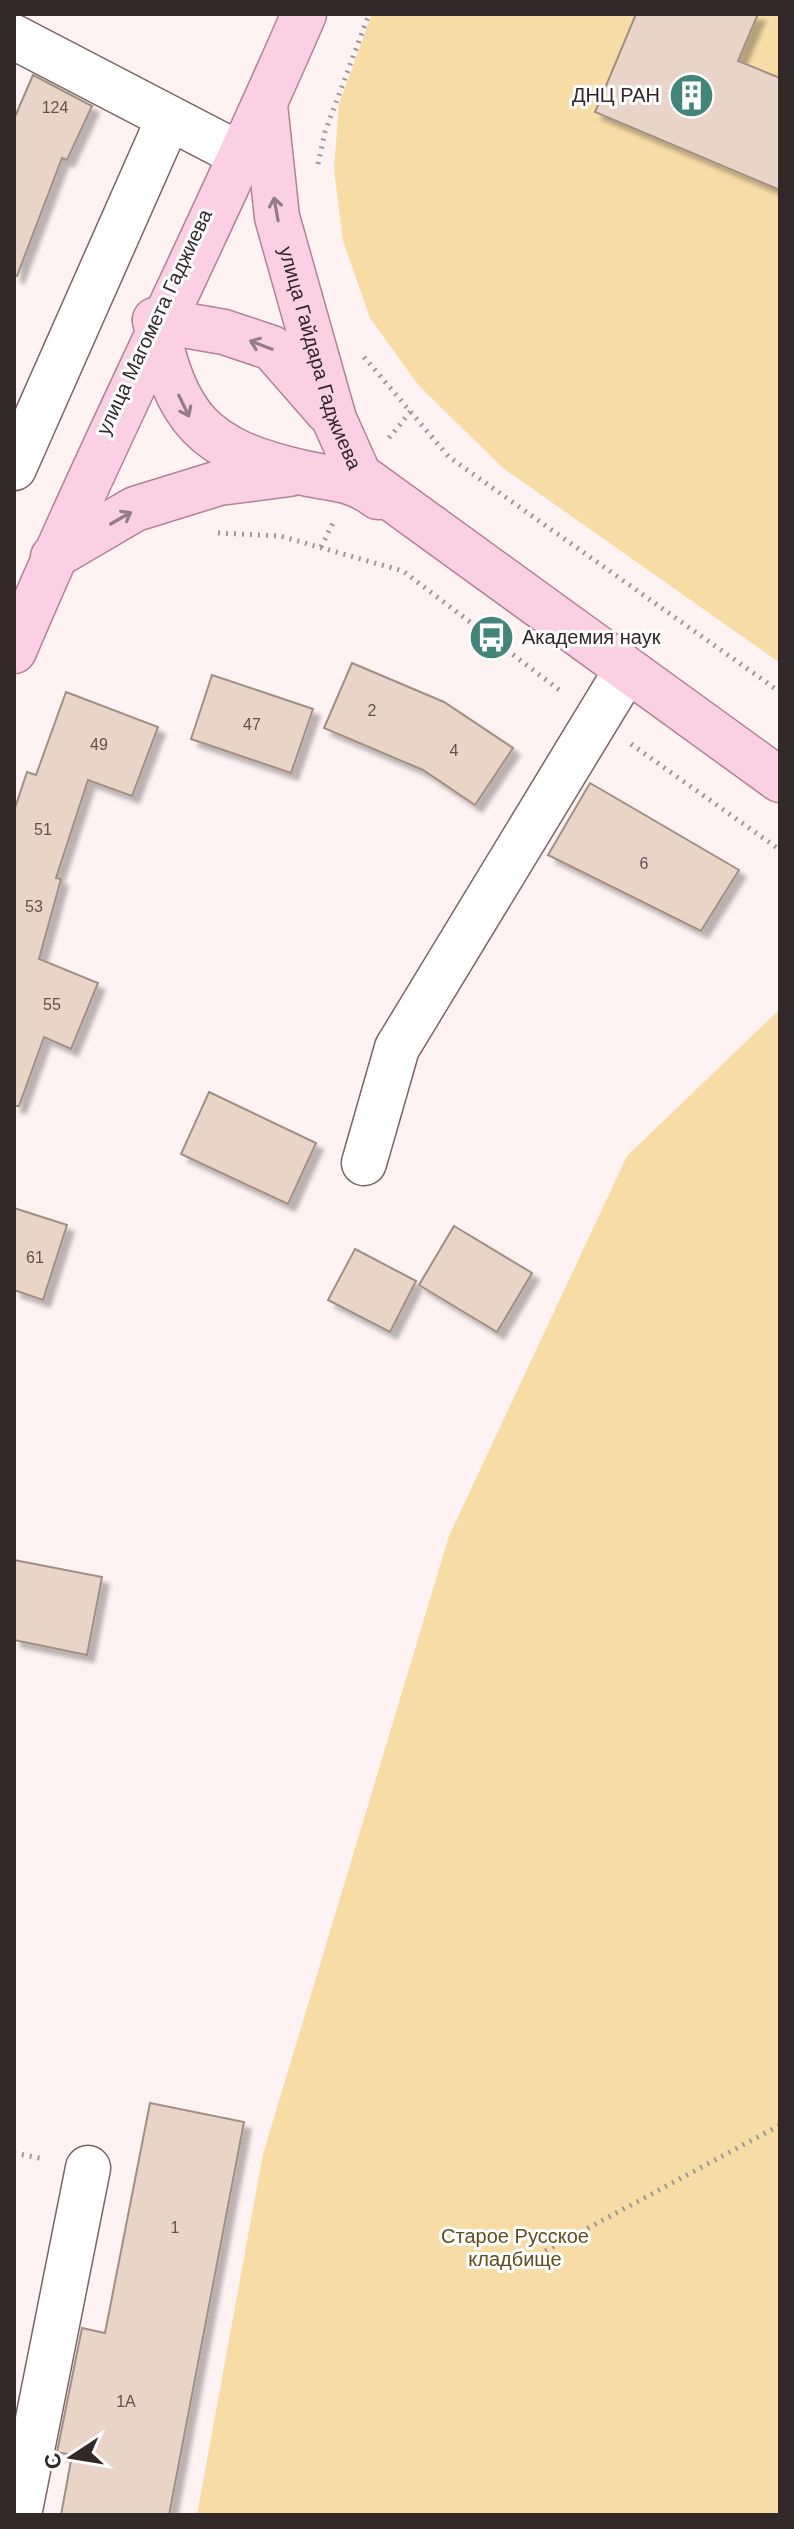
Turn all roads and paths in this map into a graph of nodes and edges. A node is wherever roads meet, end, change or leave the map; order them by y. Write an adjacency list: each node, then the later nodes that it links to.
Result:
1 (298, 14): 7 (main road, улица Магомета Гаджиева)
2 (304, 14): 5 (main road, улица Магомета Гаджиева)
3 (369, 14): 8 (path)
4 (14, 37): 6 (street)
5 (265, 105): 9 (main road, улица Магомета Гаджиева); 11 (main road, улица Гайдара Гаджиева, one-way to 5)
6 (168, 120): 7 (street); 12 (street)
7 (233, 151): 9 (main road, улица Магомета Гаджиева)
8 (315, 178)
9 (159, 324): 11 (main road, one-way to 9); 13 (main road, one-way to 13); 15 (main road, улица Магомета Гаджиева); 16 (main road, улица Магомета Гаджиева)
10 (362, 354): 19 (path)
11 (334, 419): 18 (main road, улица Гайдара Гаджиева)
12 (14, 468)
13 (302, 473): 15 (main road, one-way to 13); 18 (main road, улица Гайдара Гаджиева)
14 (203, 532): 20 (path)
15 (53, 557): 17 (main road, улица Магомета Гаджиева)
16 (14, 631)
17 (14, 651)
18 (624, 676): 20 (street); 21 (main road, улица Гайдара Гаджиева); 22 (main road, улица Гайдара Гаджиева)
19 (780, 692)
20 (598, 720): 23 (path); 24 (street)
21 (780, 780)
22 (780, 793)
23 (780, 850)
24 (364, 1163)
25 (780, 2125): 27 (path)
26 (88, 2168): 28 (street)
27 (510, 2270)
28 (19, 2515)

